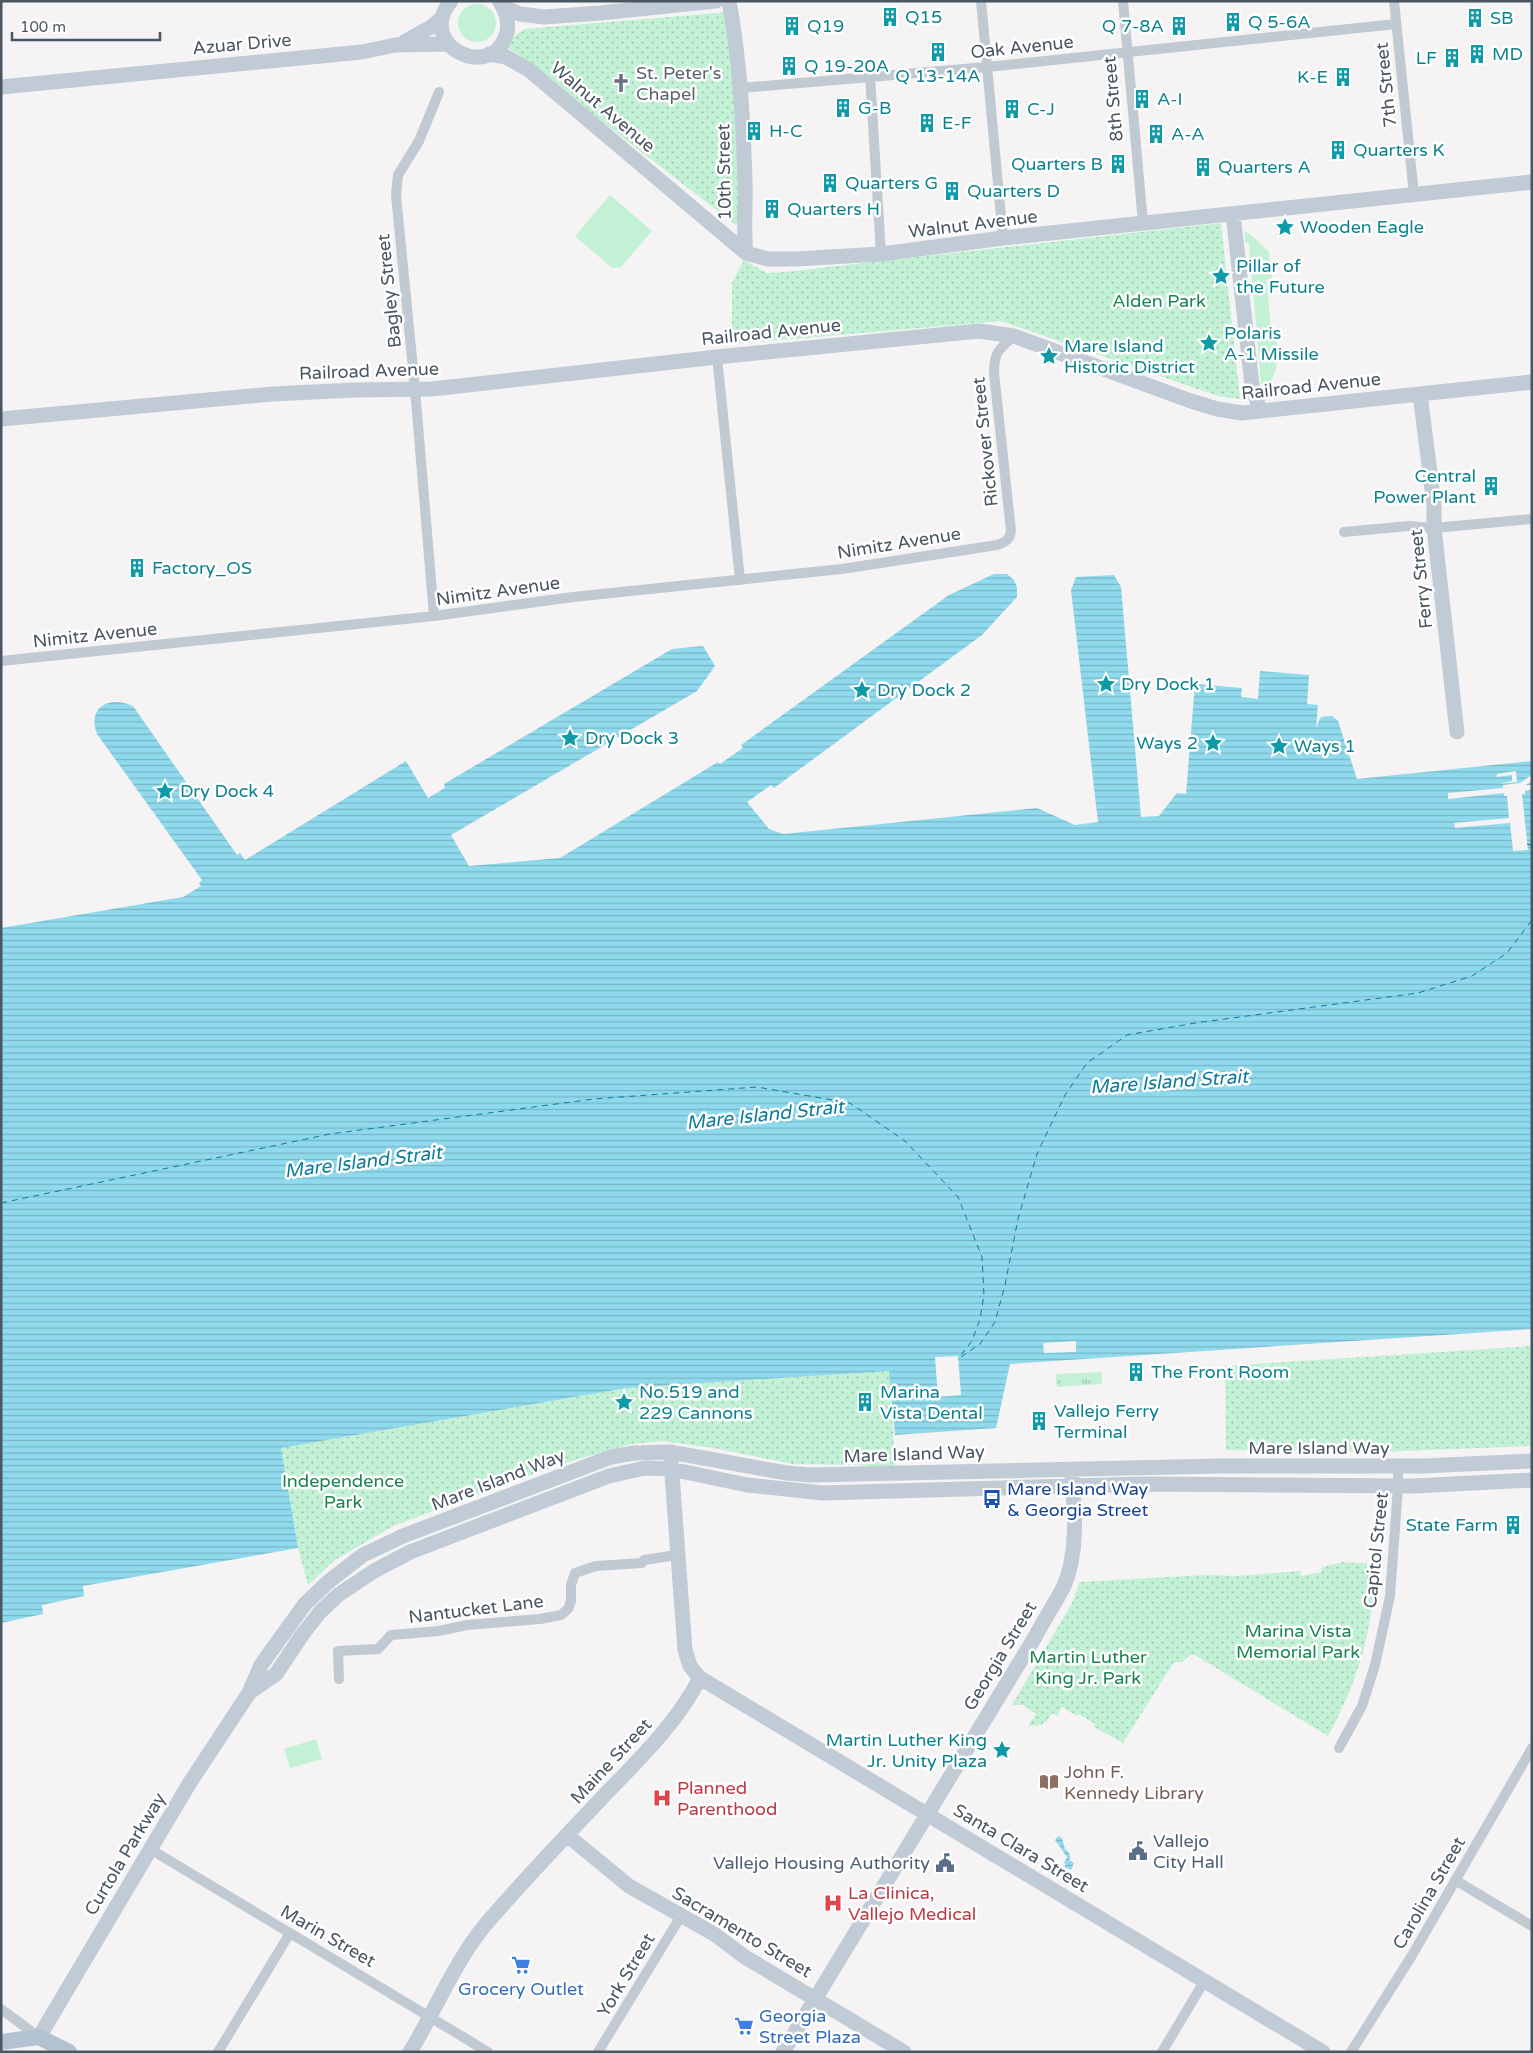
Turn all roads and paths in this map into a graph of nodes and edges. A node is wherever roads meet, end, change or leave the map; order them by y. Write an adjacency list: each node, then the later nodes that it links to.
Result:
1 (451, 1): 9 (street)
2 (716, 1): 8 (street)
3 (729, 1): 19 (street, 10th Street)
4 (981, 1): 16 (street)
5 (1122, 1): 14 (street, 8th Street)
6 (1394, 1): 10 (street, 7th Street)
7 (501, 4): 8 (street); 11 (street)
8 (544, 17): 11 (street)
9 (442, 18): 12 (street); 13 (street, Azuar Drive)
10 (1396, 24): 14 (street, Oak Avenue); 22 (street, 7th Street)
11 (505, 37): 15 (street)
12 (448, 44): 13 (street, Azuar Drive); 15 (street, Walnut Avenue)
13 (396, 45): 18 (street, Azuar Drive)
14 (1128, 52): 16 (street, Oak Avenue); 24 (street, 8th Street)
15 (489, 54): 26 (street, Walnut Avenue)
16 (987, 68): 17 (street, Oak Avenue); 25 (street)
17 (870, 76): 19 (street, Oak Avenue); 27 (street)
18 (1, 87)
19 (741, 88): 26 (street, 10th Street)
20 (439, 92): 31 (street, Bagley Street)
21 (1532, 182): 22 (street, Walnut Avenue)
22 (1414, 195): 23 (street, Walnut Avenue)
23 (1233, 214): 24 (street, Walnut Avenue); 33 (street)
24 (1143, 224): 25 (street, Walnut Avenue)
25 (1003, 238): 27 (street, Walnut Avenue)
26 (746, 253): 27 (street, Walnut Avenue)
27 (881, 254)
28 (1014, 336): 29 (street, Railroad Avenue); 33 (street, Railroad Avenue); 38 (street, Rickover Street)
29 (717, 356): 31 (street, Railroad Avenue); 39 (street)
30 (1532, 382): 32 (street, Railroad Avenue)
31 (415, 389): 34 (street, Railroad Avenue); 40 (street, Bagley Street)
32 (1420, 394): 33 (street, Railroad Avenue); 36 (street, Ferry Street)
33 (1260, 410)
34 (1, 419)
35 (1532, 519): 36 (street)
36 (1434, 528): 37 (street); 42 (street, Ferry Street)
37 (1344, 532)
38 (997, 545): 39 (street, Nimitz Avenue)
39 (740, 580): 40 (street, Nimitz Avenue)
40 (434, 616): 41 (street, Nimitz Avenue)
41 (1, 661)
42 (1456, 732)
43 (670, 1452): 46 (street); 47 (street, Mare Island Way); 52 (street, Mare Island Way)
44 (1532, 1461): 45 (street, Mare Island Way)
45 (1398, 1466): 47 (street, Mare Island Way); 50 (street, Capitol Street)
46 (671, 1469): 49 (street, Mare Island Way); 51 (street); 53 (street, Mare Island Way)
47 (1071, 1469): 49 (street, Georgia Street)
48 (1532, 1480): 50 (street, Mare Island Way)
49 (1073, 1486): 50 (street, Mare Island Way); 59 (street, Georgia Street)
50 (1398, 1486): 57 (street, Capitol Street)
51 (677, 1555): 54 (street); 55 (street, Nantucket Lane)
52 (328, 1582): 56 (street, Curtola Parkway)
53 (338, 1595): 56 (street, Curtola Parkway)
54 (700, 1678): 59 (street, Santa Clara Street); 60 (street, Maine Street)
55 (339, 1679)
56 (249, 1693): 61 (street, Curtola Parkway)
57 (1339, 1748)
58 (1532, 1748): 62 (street, Carolina Street)
59 (928, 1815): 66 (street, Santa Clara Street); 67 (street, Georgia Street)
60 (567, 1835): 63 (street, Sacramento Street); 69 (street, Maine Street)
61 (150, 1849): 65 (street, Marin Street); 71 (street, Curtola Parkway)
62 (1455, 1880): 64 (street); 82 (street, Carolina Street)
63 (681, 1916): 67 (street, Sacramento Street); 77 (street, York Street)
64 (1532, 1926)
65 (290, 1933): 69 (street, Marin Street); 74 (street)
66 (1205, 1980): 80 (street); 81 (street, Santa Clara Street)
67 (816, 1999): 78 (street, Georgia Street); 79 (street, Sacramento Street)
68 (1, 2010): 71 (street)
69 (431, 2017): 75 (street, Maine Street); 76 (street, Marin Street)
70 (1, 2042): 71 (main road)
71 (36, 2045): 72 (main road, Curtola Parkway); 73 (main road)
72 (25, 2052)
73 (69, 2052)
74 (218, 2052)
75 (410, 2052)
76 (488, 2052)
77 (598, 2052)
78 (783, 2052)
79 (904, 2052)
80 (1162, 2052)
81 (1323, 2052)
82 (1351, 2052)

